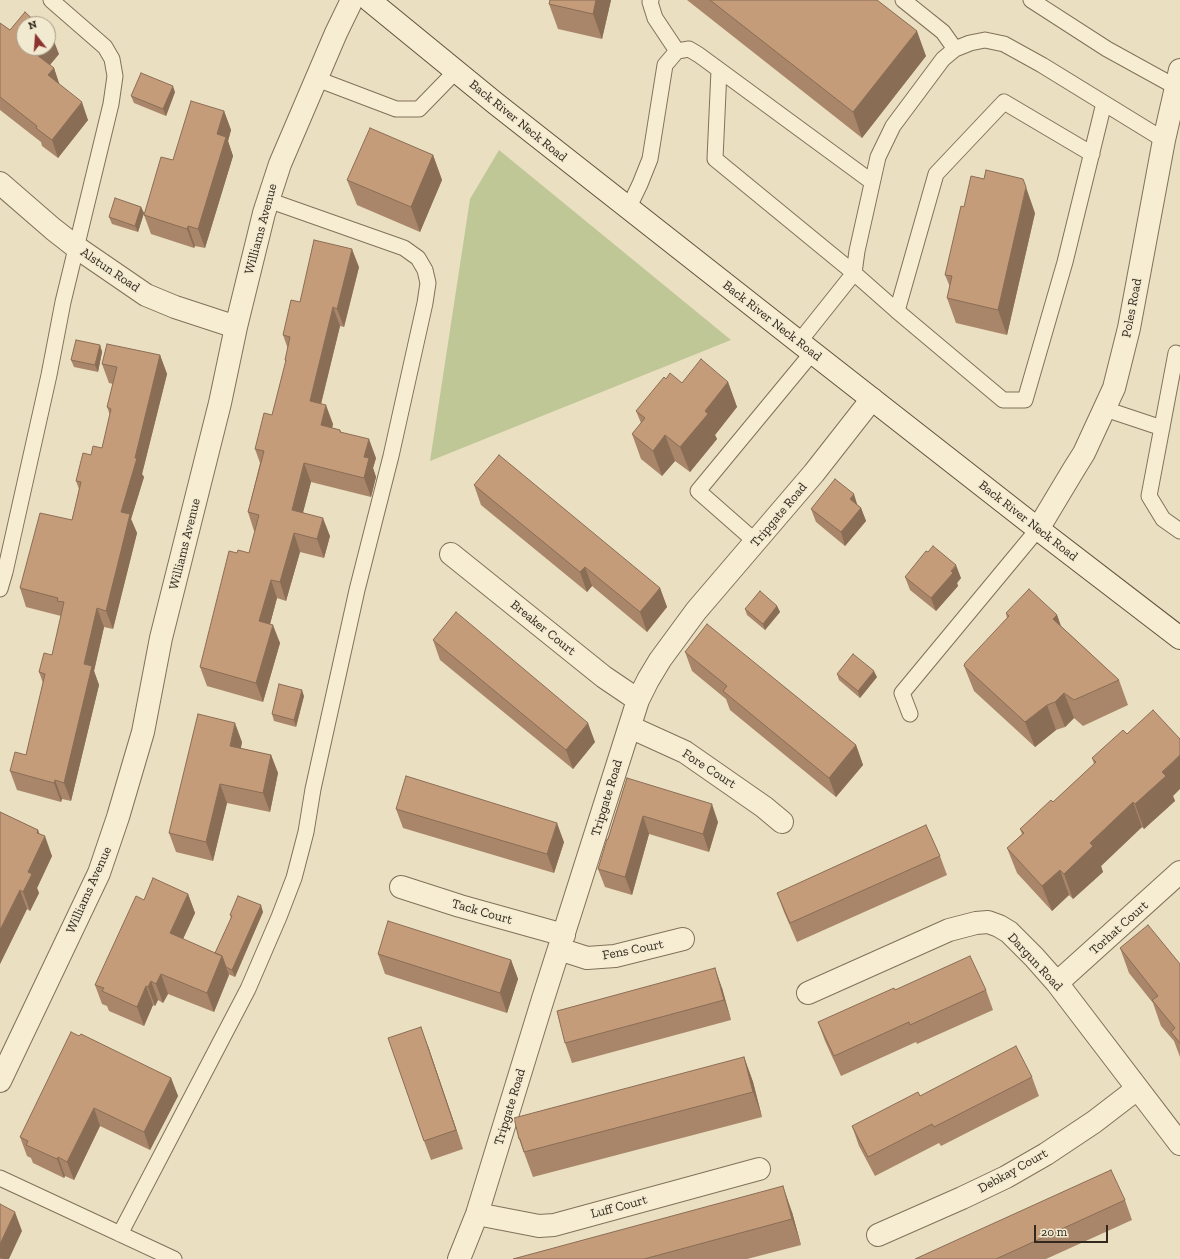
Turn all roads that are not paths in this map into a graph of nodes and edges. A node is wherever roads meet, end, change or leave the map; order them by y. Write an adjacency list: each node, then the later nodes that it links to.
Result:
1 (51, 0): 20 (lane)
2 (352, 0): 11 (street, Williams Avenue)
3 (369, 0): 10 (street, Back River Neck Road)
4 (651, 0): 8 (lane)
5 (903, 0): 7 (lane)
6 (1031, 0): 12 (lane)
7 (955, 49): 13 (lane); 16 (lane)
8 (677, 51): 9 (lane); 19 (lane)
9 (719, 70): 16 (lane); 21 (lane)
10 (456, 71): 11 (lane); 19 (street, Back River Neck Road)
11 (317, 79): 18 (street, Williams Avenue)
12 (1177, 91): 14 (street, Poles Road)
13 (1104, 103): 14 (lane); 15 (lane)
14 (1164, 140): 27 (street, Poles Road)
15 (1092, 154): 22 (lane); 22 (lane)
16 (872, 182): 21 (lane)
17 (0, 183): 20 (street, Alstun Road)
18 (268, 200): 23 (street, Williams Avenue); 51 (lane)
19 (628, 208): 24 (street, Back River Neck Road)
20 (76, 248): 23 (street, Alstun Road); 33 (lane)
21 (854, 273): 22 (lane); 24 (lane)
22 (898, 311)
23 (236, 327): 45 (street, Williams Avenue)
24 (805, 348): 26 (street, Back River Neck Road); 31 (lane)
25 (1176, 353): 28 (lane)
26 (872, 399): 29 (street, Back River Neck Road); 31 (street, Tripgate Road)
27 (1105, 409): 28 (lane); 29 (street, Poles Road)
28 (1162, 428): 30 (lane)
29 (1038, 529): 34 (street, Back River Neck Road); 36 (lane)
30 (1180, 531)
31 (756, 542): 35 (street, Tripgate Road)
32 (451, 554): 35 (street, Breaker Court)
33 (0, 589)
34 (1180, 638)
35 (638, 700): 37 (street, Tripgate Road)
36 (910, 714)
37 (630, 727): 38 (street, Fore Court); 42 (street, Tripgate Road)
38 (782, 822)
39 (1180, 872): 43 (street, Torhat Court)
40 (401, 887): 42 (street, Tack Court)
41 (683, 939): 42 (street, Fens Court)
42 (561, 942): 50 (street, Tripgate Road)
43 (1057, 983): 44 (street, Dargun Road); 46 (street, Dargun Road)
44 (808, 993)
45 (0, 1081)
46 (1137, 1089): 47 (street, Dargun Road); 52 (street, Debkay Court)
47 (1180, 1144)
48 (759, 1169): 50 (street, Luff Court)
49 (0, 1178): 51 (lane)
50 (477, 1214): 54 (street, Tripgate Road)
51 (120, 1234): 53 (lane)
52 (878, 1235)
53 (174, 1259)
54 (459, 1259)

